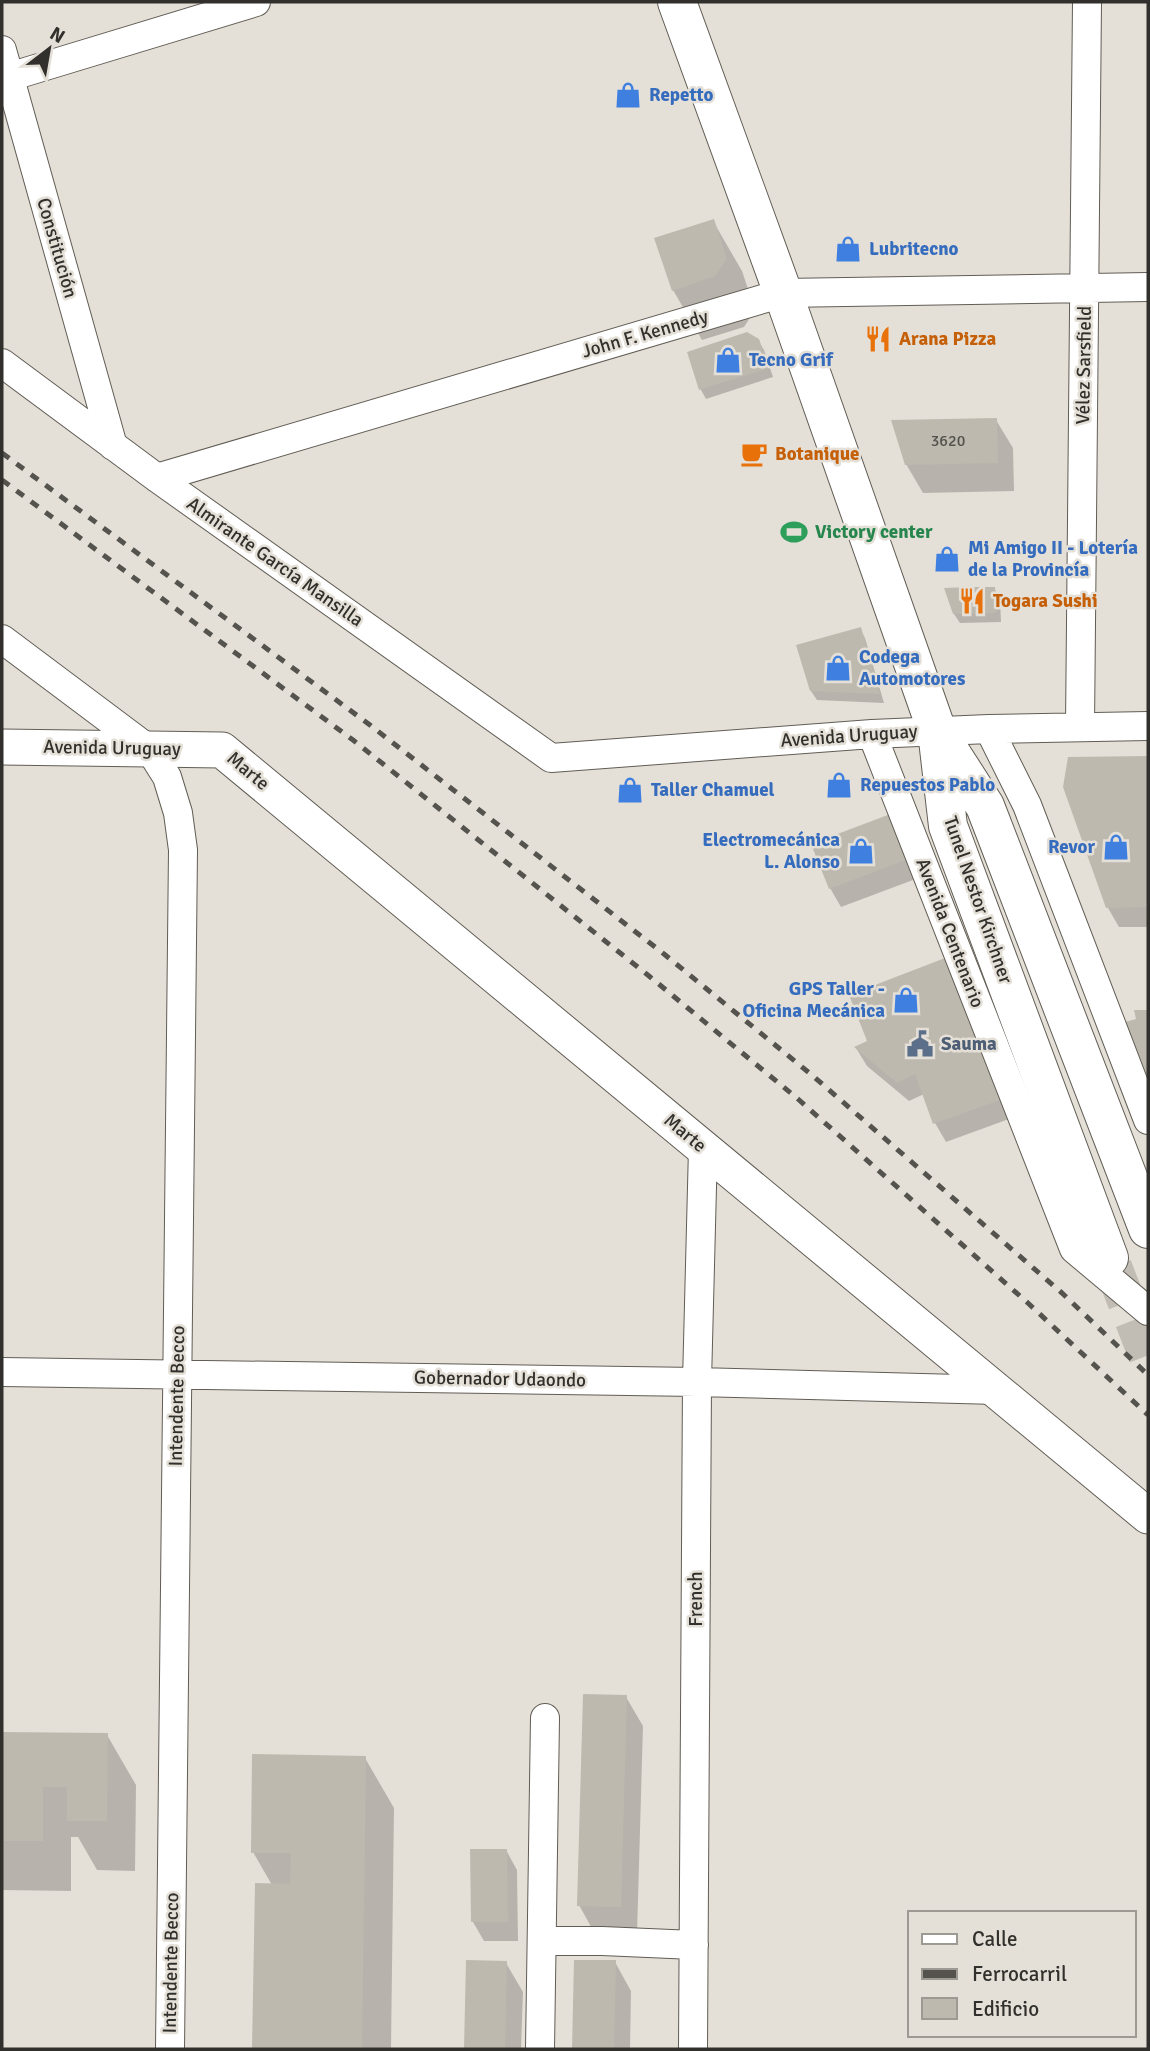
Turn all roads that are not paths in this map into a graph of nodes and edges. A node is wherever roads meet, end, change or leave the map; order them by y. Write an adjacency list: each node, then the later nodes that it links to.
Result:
1 (256, 2): 5 (street)
2 (677, 2): 8 (main road)
3 (1087, 2): 7 (street, Vélez Sarsfield)
4 (2, 50): 5 (street, Constitución)
5 (9, 77): 10 (street, Constitución)
6 (1148, 287): 7 (street, John F. Kennedy)
7 (1085, 288): 8 (street, John F. Kennedy); 14 (street, Vélez Sarsfield)
8 (783, 293): 11 (street, John F. Kennedy); 16 (main road)
9 (2, 363): 10 (street, Almirante García Mansilla)
10 (113, 446): 11 (street, Almirante García Mansilla)
11 (157, 478): 21 (street, Almirante García Mansilla)
12 (2, 639): 19 (street)
13 (1148, 726): 14 (street, Avenida Uruguay)
14 (1080, 727): 15 (street, Avenida Uruguay)
15 (989, 729): 16 (street, Avenida Uruguay); 22 (street)
16 (937, 731): 17 (street, Avenida Uruguay); 24 (main road, Tunel Nestor Kirchner); 25 (main road, Tunel Nestor Kirchner)
17 (872, 734): 21 (street, Avenida Uruguay); 25 (street, Avenida Centenario)
18 (2, 747): 19 (street, Avenida Uruguay)
19 (150, 750): 20 (street, Avenida Uruguay); 28 (street, Intendente Becco)
20 (222, 750): 23 (street, Marte)
21 (551, 758)
22 (1148, 1120)
23 (703, 1148): 29 (street, French); 30 (street, Marte)
24 (1148, 1229)
25 (1092, 1254): 26 (street)
26 (1148, 1311)
27 (2, 1371): 28 (street, Gobernador Udaondo)
28 (177, 1374): 29 (street, Gobernador Udaondo); 35 (street, Intendente Becco)
29 (697, 1382): 30 (street, Gobernador Udaondo); 34 (street, French)
30 (997, 1390): 31 (street, Marte)
31 (1147, 1515)
32 (545, 1718): 33 (street)
33 (543, 1941): 34 (street); 36 (street)
34 (694, 1945): 37 (street, French)
35 (170, 2049)
36 (540, 2049)
37 (693, 2049)

